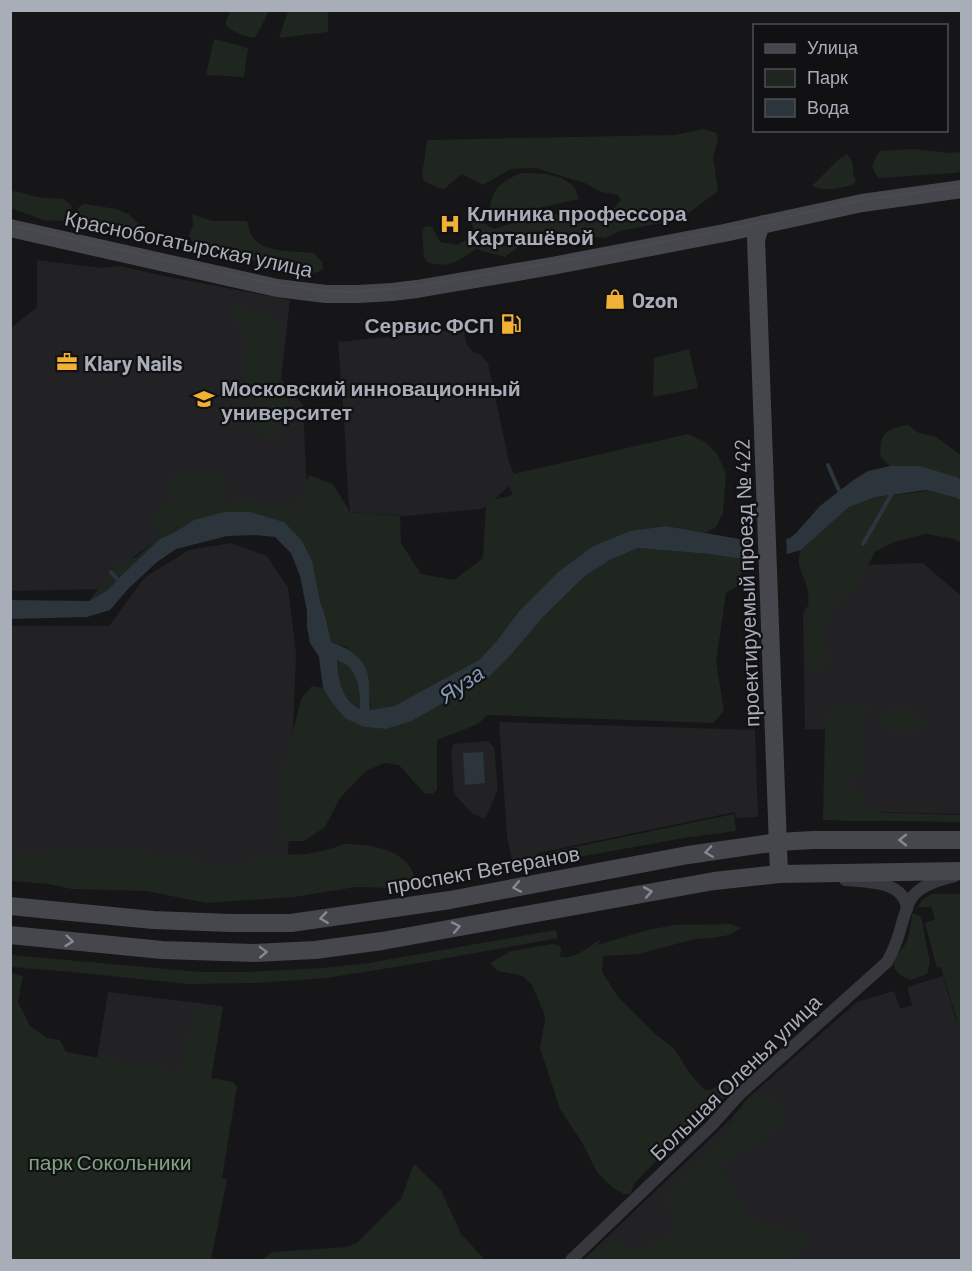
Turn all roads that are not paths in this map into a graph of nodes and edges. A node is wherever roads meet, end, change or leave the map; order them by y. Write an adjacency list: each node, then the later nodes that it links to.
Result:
1 (962, 189): 2 (main road, Краснобогатырская улица)
2 (764, 224): 4 (main road, Краснобогатырская улица); 5 (main road, проектируемый проезд № 422)
3 (10, 228): 4 (main road, Краснобогатырская улица)
4 (724, 233): 5 (main road, проектируемый проезд № 422)
5 (758, 290): 7 (main road, проектируемый проезд № 422)
6 (962, 840): 7 (main road, проспект Ветеранов, one-way to 7)
7 (778, 842): 8 (main road, проектируемый проезд № 422); 10 (main road, проспект Ветеранов, one-way to 10)
8 (784, 873): 9 (main road); 11 (street); 12 (main road, one-way to 8)
9 (962, 873): 11 (street, Большая Оленья улица)
10 (10, 906)
11 (907, 911): 13 (street, Большая Оленья улица)
12 (10, 935)
13 (571, 1260)

